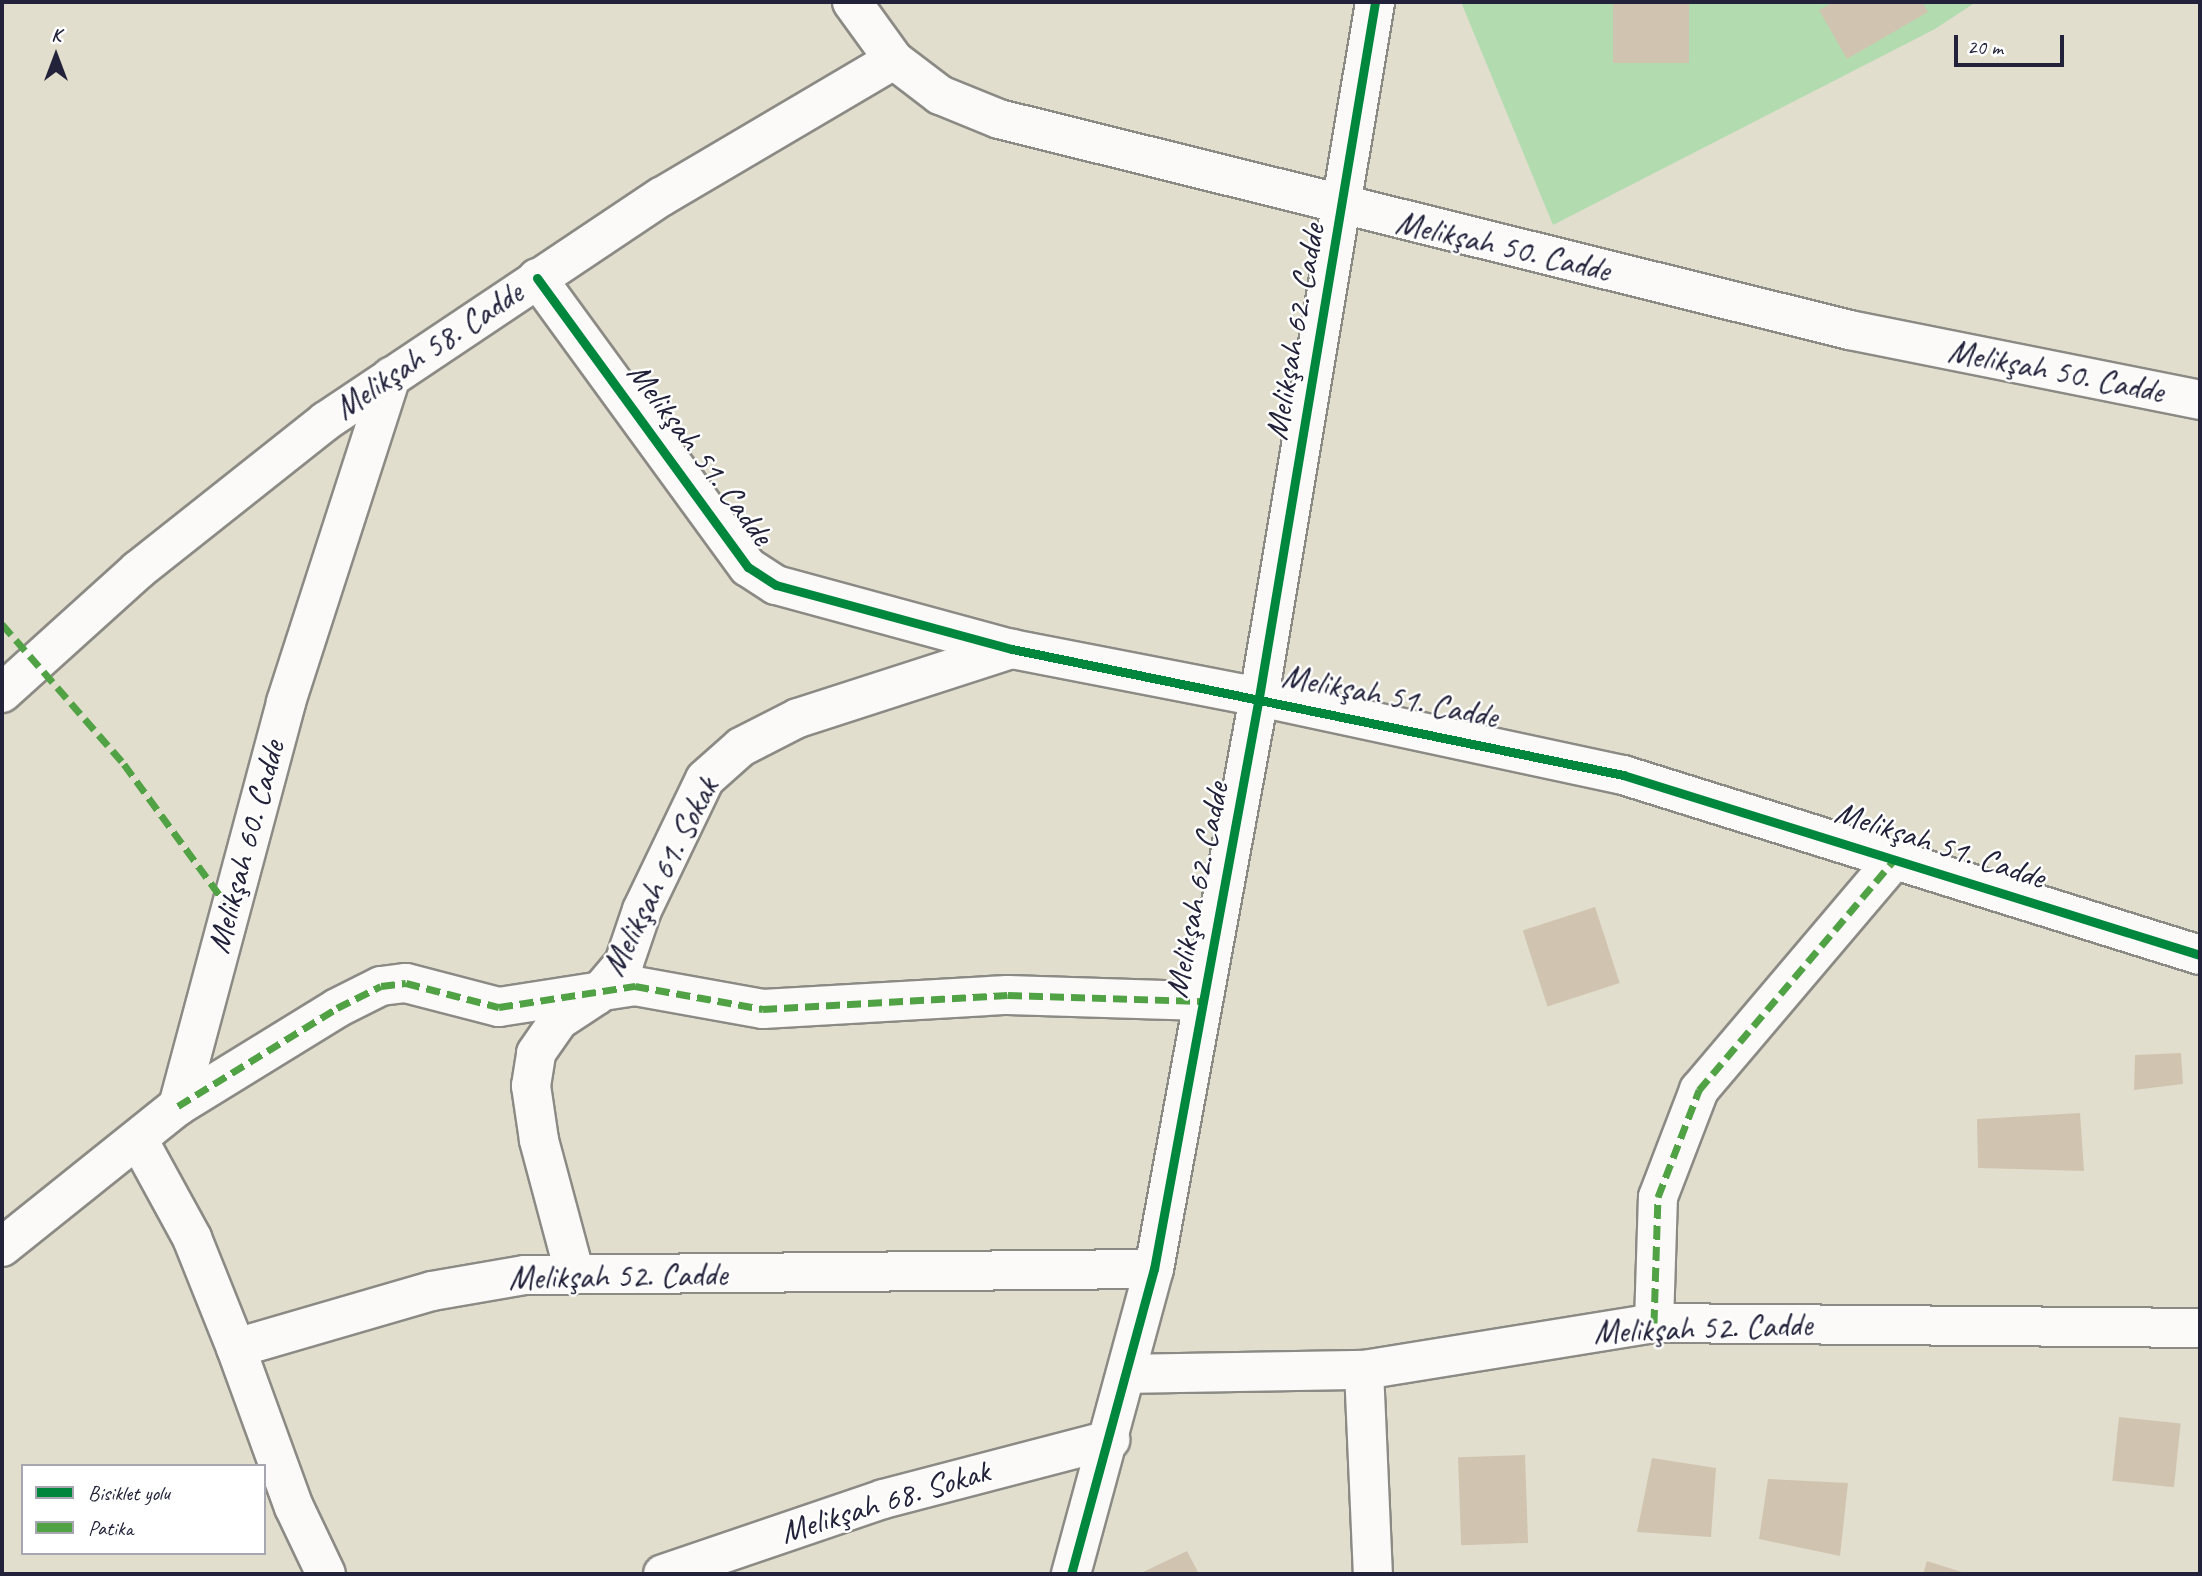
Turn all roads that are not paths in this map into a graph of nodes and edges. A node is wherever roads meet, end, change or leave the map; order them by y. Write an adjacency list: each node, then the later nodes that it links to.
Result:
1 (852, 2): 3 (street, Melikşah 50. Cadde)
2 (1375, 2): 4 (street, Melikşah 62. Cadde)
3 (894, 61): 4 (street, Melikşah 50. Cadde); 5 (street, Melikşah 58. Cadde)
4 (1342, 209): 7 (street, Melikşah 50. Cadde); 10 (street, Melikşah 62. Cadde)
5 (537, 278): 6 (street, Melikşah 58. Cadde); 8 (street, Melikşah 51. Cadde)
6 (391, 376): 9 (street, Melikşah 58. Cadde); 15 (street, Melikşah 60. Cadde)
7 (2200, 400)
8 (1012, 649): 10 (street, Melikşah 51. Cadde); 13 (street, Melikşah 61. Sokak)
9 (2, 693)
10 (1259, 697): 11 (street, Melikşah 51. Cadde); 14 (street, Melikşah 62. Cadde)
11 (1896, 858): 12 (street, Melikşah 51. Cadde); 20 (street)
12 (2200, 955)
13 (597, 995): 14 (street); 15 (street); 19 (street, Melikşah 61. Sokak)
14 (1203, 1001): 18 (street, Melikşah 62. Cadde)
15 (177, 1106): 16 (street)
16 (139, 1141): 17 (street); 22 (street)
17 (2, 1247)
18 (1154, 1269): 19 (street, Melikşah 52. Cadde); 24 (street, Melikşah 62. Cadde)
19 (574, 1271): 22 (street, Melikşah 52. Cadde)
20 (1654, 1323): 21 (street, Melikşah 52. Cadde); 23 (street, Melikşah 52. Cadde)
21 (2200, 1328)
22 (236, 1349): 26 (street)
23 (1364, 1370): 24 (street, Melikşah 52. Cadde); 29 (street)
24 (1126, 1374): 25 (street, Melikşah 62. Cadde)
25 (1110, 1440): 27 (street, Melikşah 68. Sokak); 28 (street, Melikşah 62. Cadde)
26 (326, 1574)
27 (663, 1574)
28 (1070, 1574)
29 (1373, 1574)

